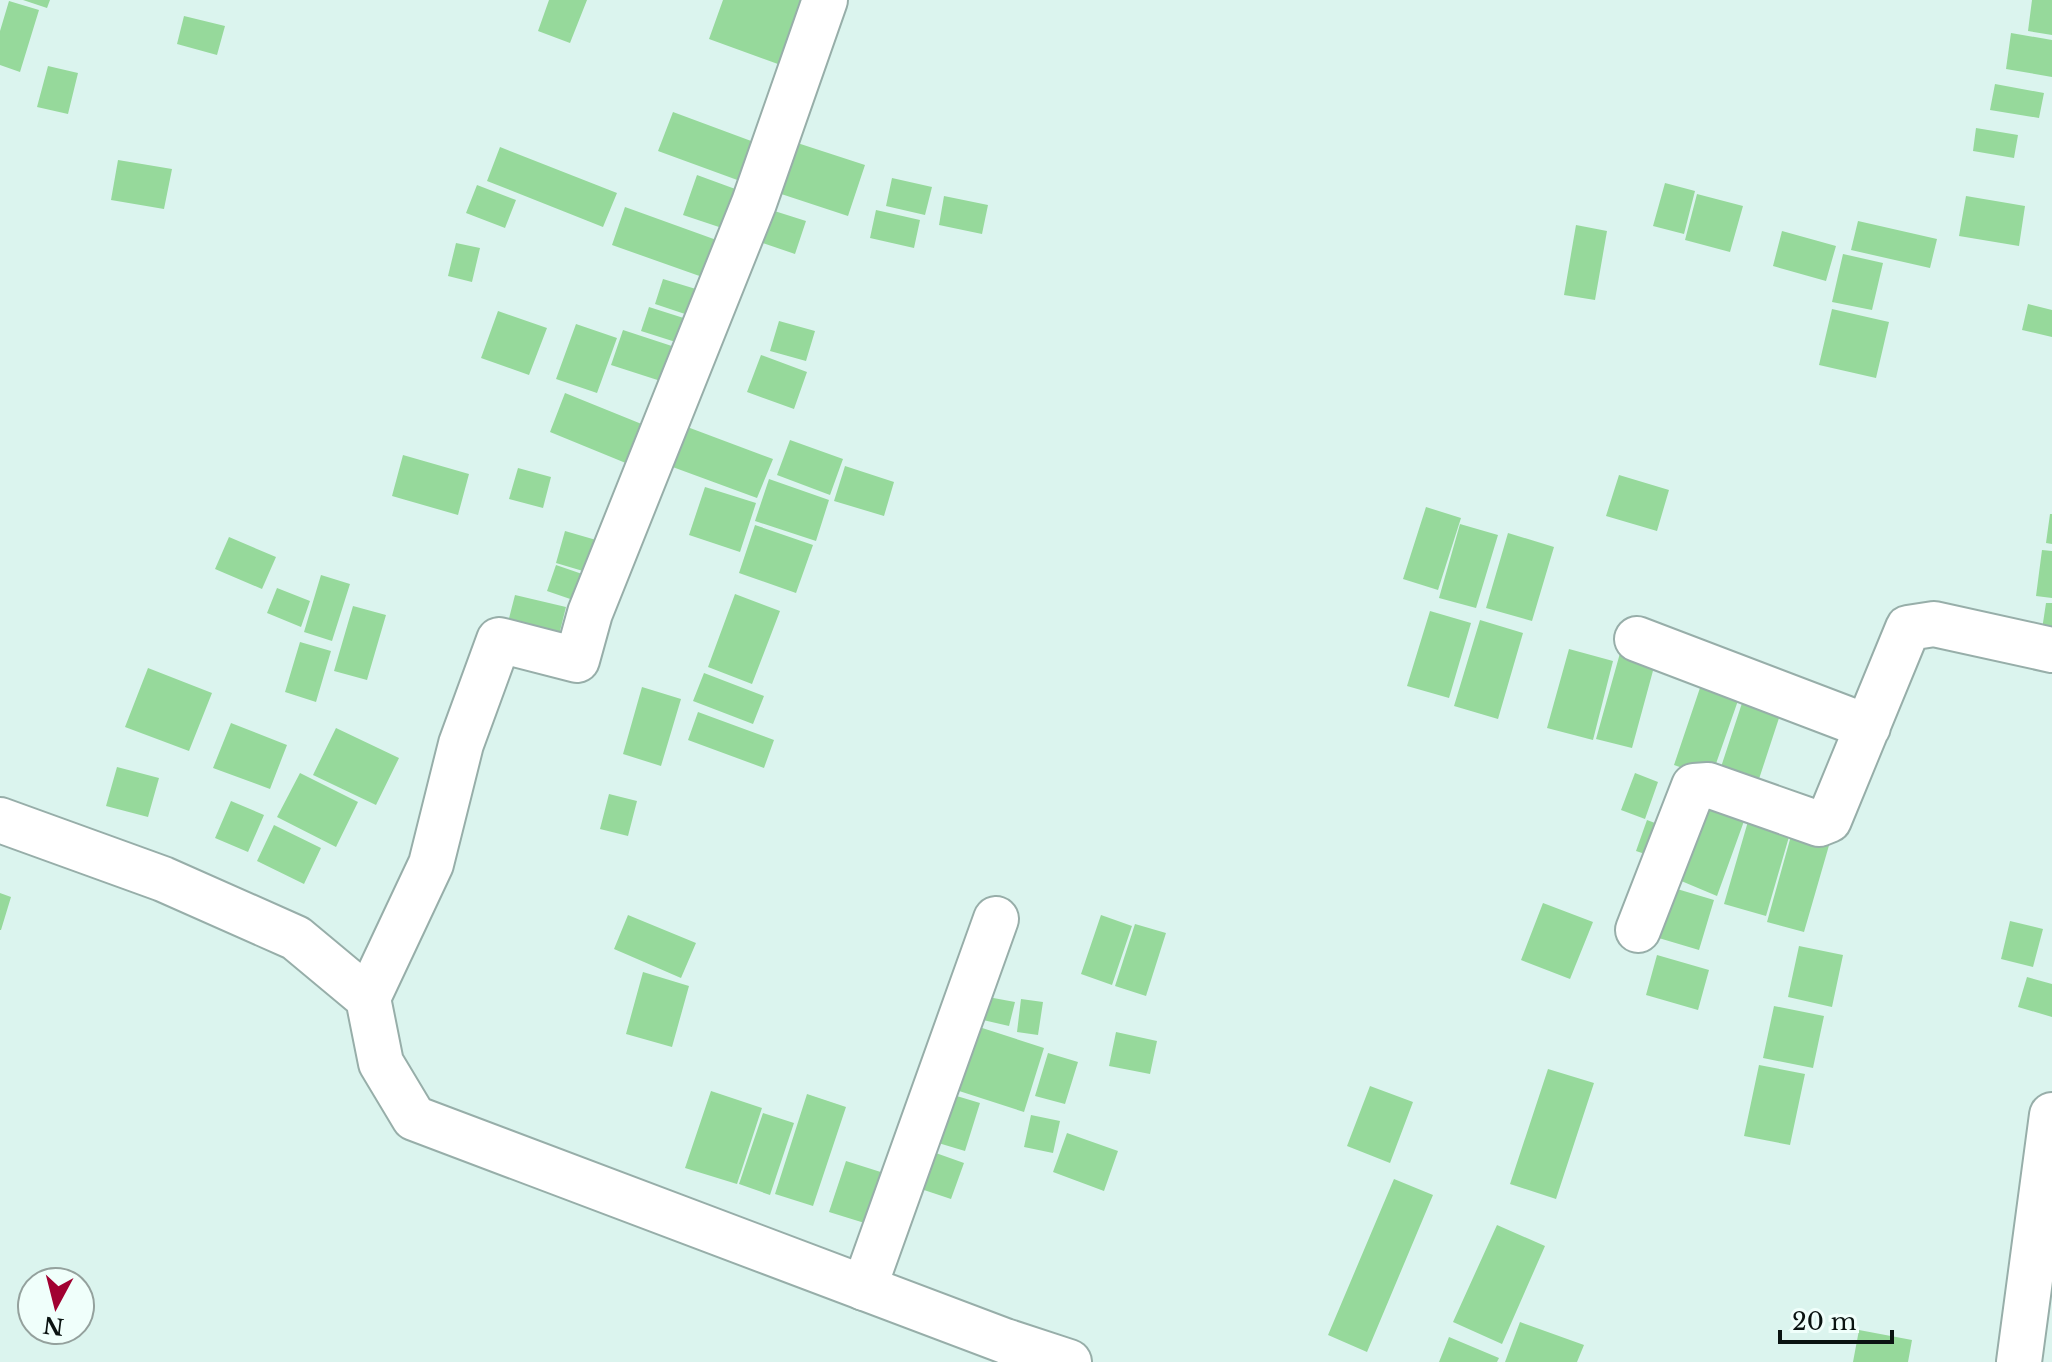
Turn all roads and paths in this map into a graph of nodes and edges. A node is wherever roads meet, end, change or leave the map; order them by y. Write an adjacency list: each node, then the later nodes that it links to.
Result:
1 (825, 0): 8 (street)
2 (1637, 639): 4 (street)
3 (2052, 650): 4 (street)
4 (1868, 727): 7 (street)
5 (0, 820): 8 (street)
6 (996, 919): 10 (street)
7 (1638, 930)
8 (368, 998): 10 (street)
9 (2052, 1115): 12 (street)
10 (864, 1288): 11 (street)
11 (1069, 1362)
12 (2019, 1362)

